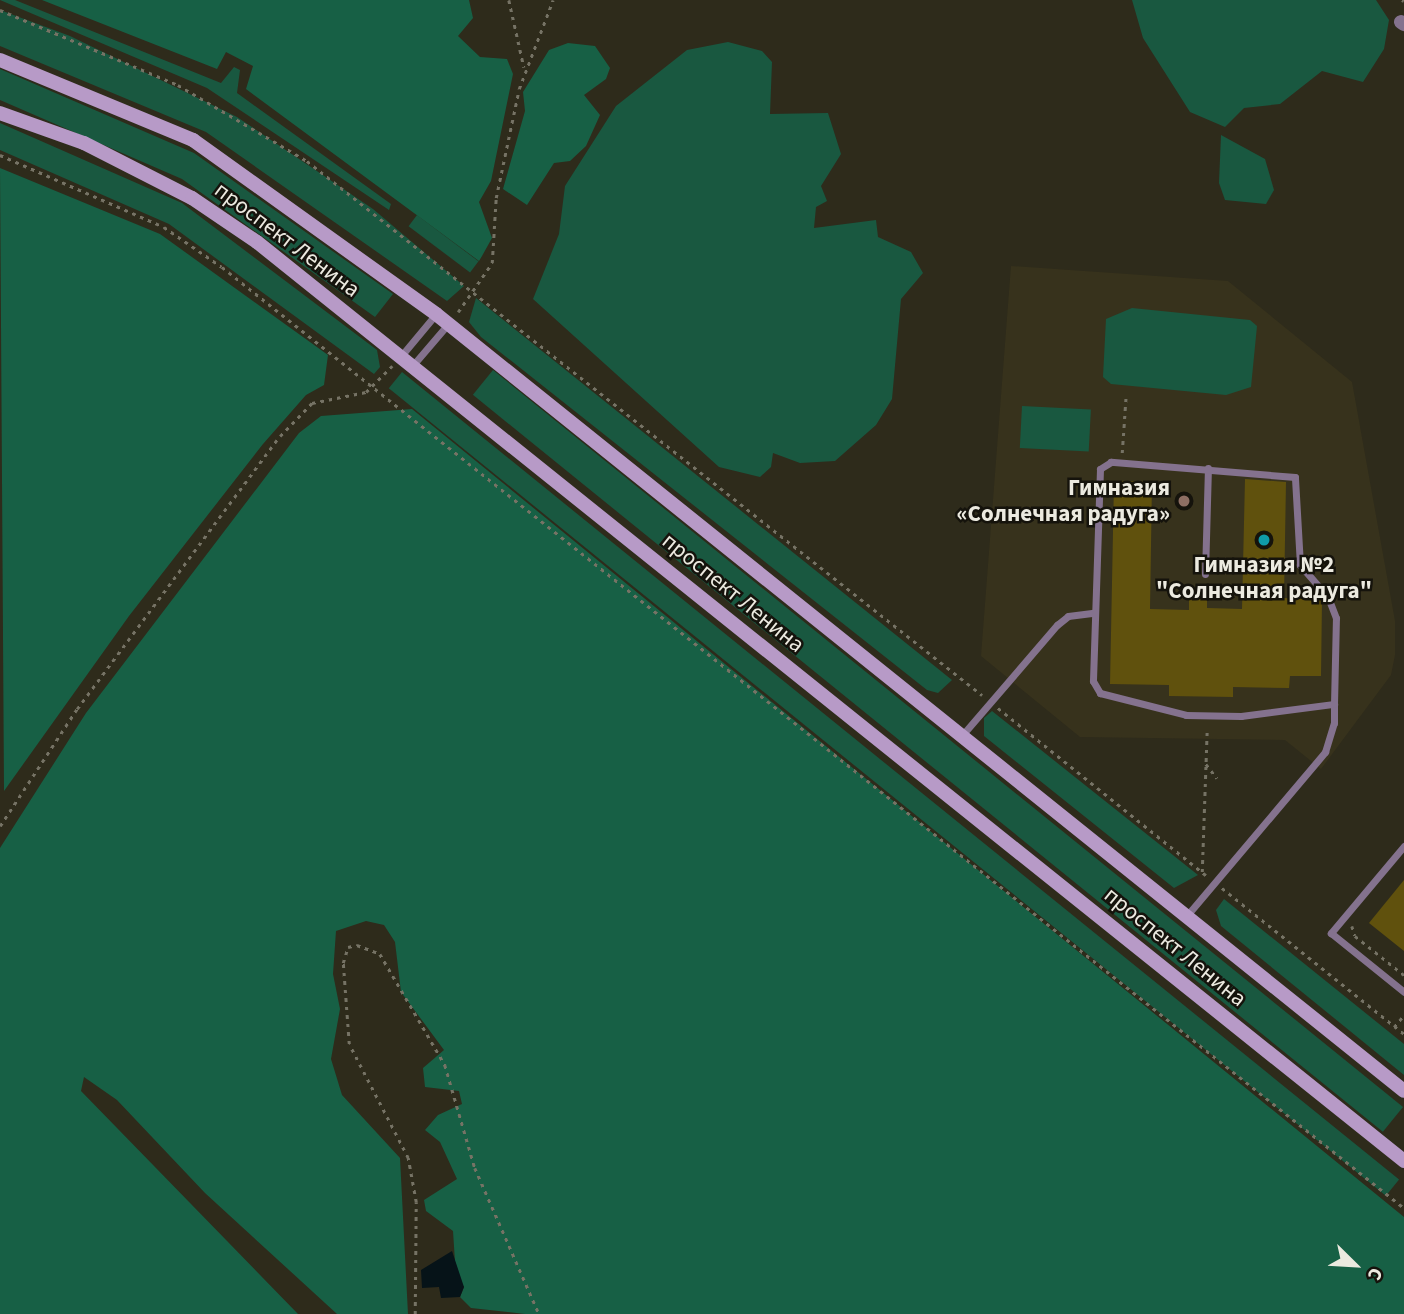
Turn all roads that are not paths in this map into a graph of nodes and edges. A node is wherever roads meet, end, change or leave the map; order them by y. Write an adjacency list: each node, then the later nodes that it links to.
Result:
1 (0, 60): 3 (street, проспект Ленина)
2 (0, 113): 5 (street, проспект Ленина)
3 (436, 314): 4 (street, проспект Ленина); 5 (lane)
4 (448, 324): 6 (lane); 11 (street, проспект Ленина)
5 (401, 356): 6 (street, проспект Ленина)
6 (413, 365): 16 (street, проспект Ленина)
7 (1208, 468): 8 (lane); 9 (lane); 10 (lane)
8 (1205, 574)
9 (1094, 613): 10 (lane); 11 (lane)
10 (1334, 704): 13 (lane)
11 (964, 733): 13 (street, проспект Ленина)
12 (1404, 846): 14 (lane)
13 (1189, 914): 15 (street, проспект Ленина)
14 (1404, 992)
15 (1404, 1091)
16 (1404, 1161)

